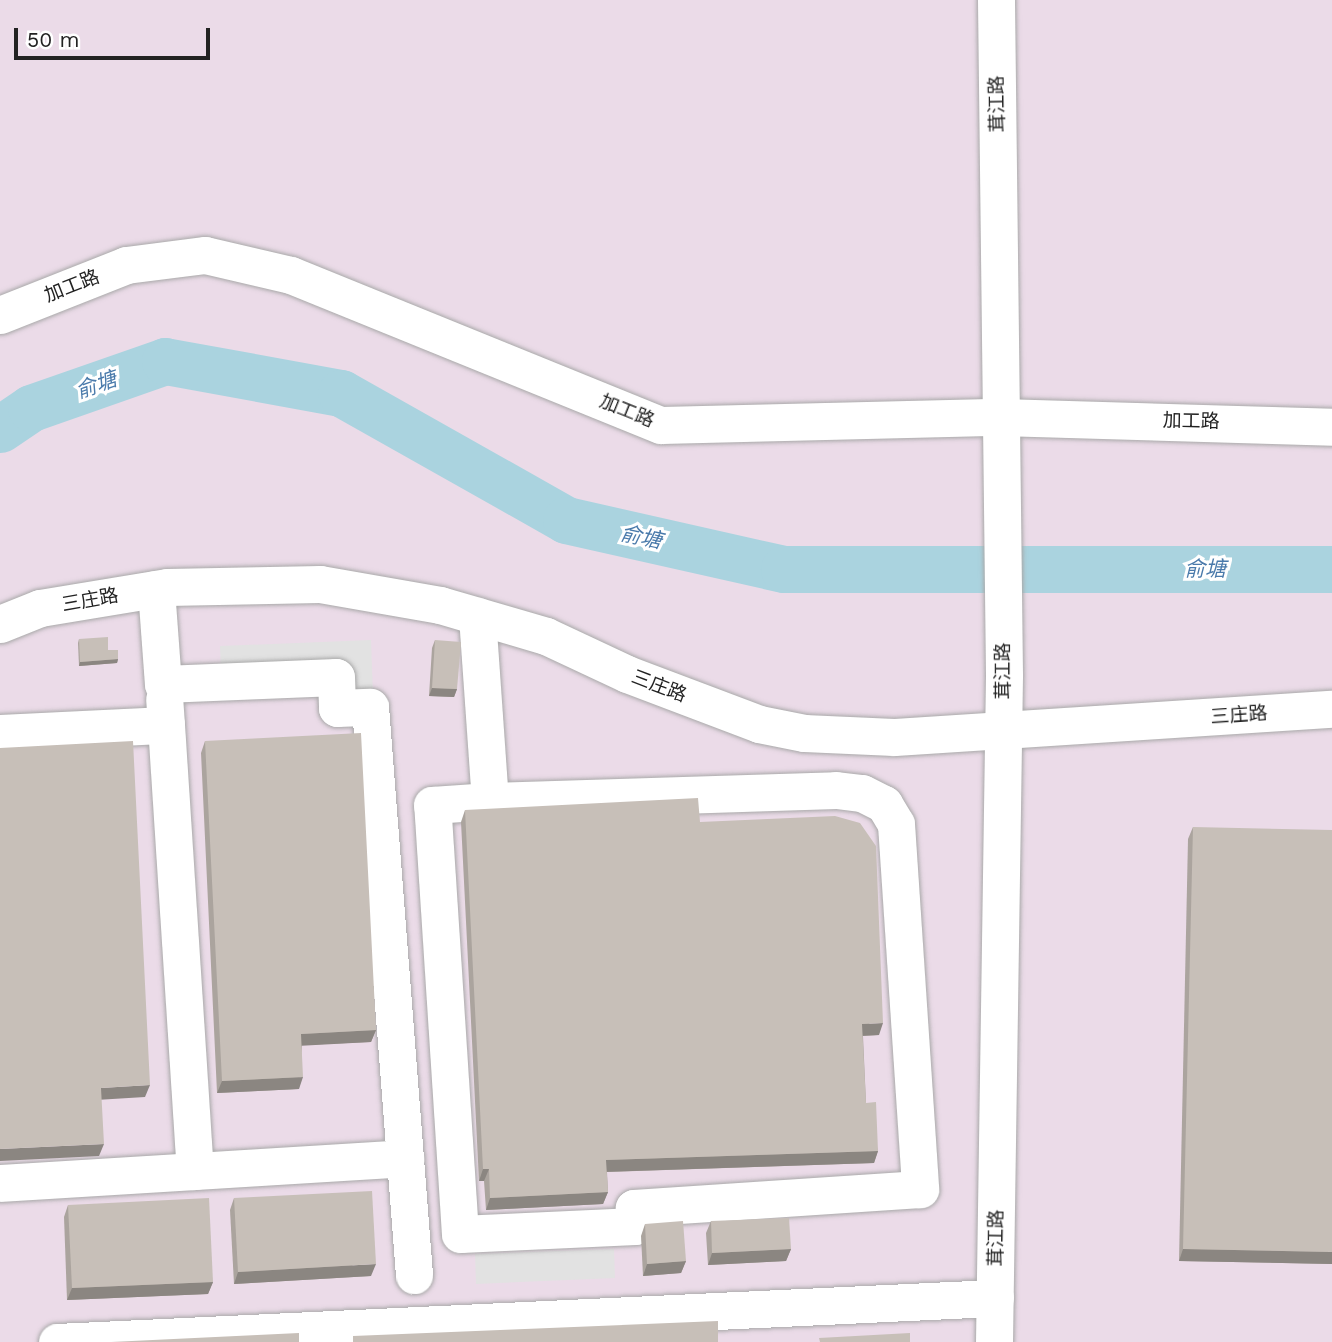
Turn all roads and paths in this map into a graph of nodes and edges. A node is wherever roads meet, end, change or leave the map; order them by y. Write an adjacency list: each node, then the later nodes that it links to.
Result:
1 (996, 0): 3 (street, 茸江路)
2 (0, 315): 3 (street, 加工路)
3 (1000, 417): 4 (street, 加工路); 11 (street, 茸江路)
4 (1332, 427)
5 (156, 589): 6 (street, 三庄路); 7 (street, 三庄路); 8 (street)
6 (477, 615): 11 (street, 三庄路); 13 (street)
7 (0, 624)
8 (163, 684): 10 (street); 14 (street)
9 (1332, 709): 11 (street, 三庄路)
10 (166, 725): 12 (street); 15 (street)
11 (1003, 730): 18 (street, 茸江路)
12 (0, 733)
13 (490, 801): 13 (street)
14 (405, 1158): 15 (street); 17 (street)
15 (195, 1171): 16 (street)
16 (0, 1182)
17 (414, 1275)
18 (995, 1298): 19 (street); 22 (street, 茸江路)
19 (750, 1326): 20 (street)
20 (326, 1336): 21 (street)
21 (57, 1342)
22 (994, 1342)

